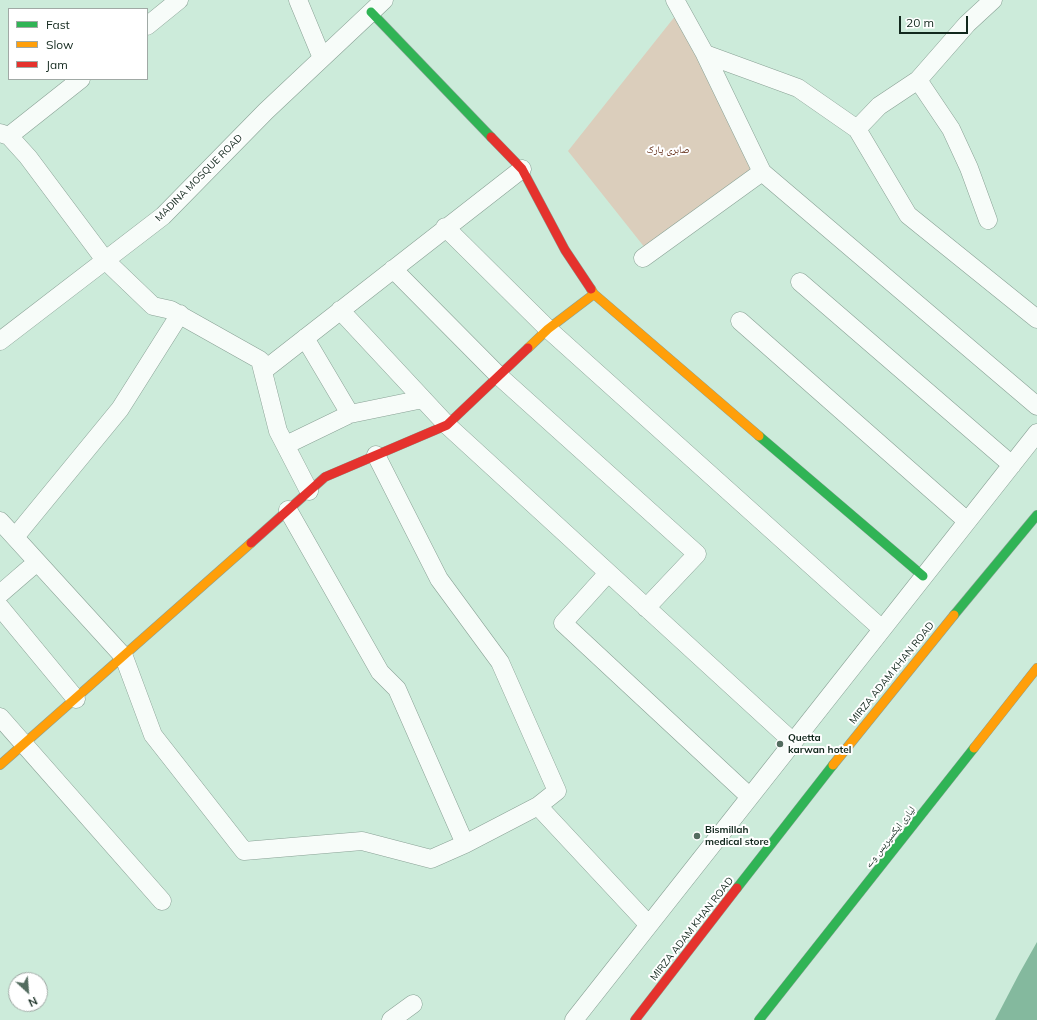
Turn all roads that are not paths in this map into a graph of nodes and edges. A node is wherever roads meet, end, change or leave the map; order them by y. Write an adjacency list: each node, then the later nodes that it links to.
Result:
1 (179, 0): 6 (street)
2 (298, 0): 8 (street)
3 (675, 0): 7 (street)
4 (993, 0): 10 (street)
5 (378, 6): 8 (street, MADINA MOSQUE ROAD); 13 (main road)
6 (148, 25)
7 (705, 54): 11 (street); 14 (street)
8 (322, 58): 18 (street, MADINA MOSQUE ROAD)
9 (80, 80): 12 (street)
10 (918, 80): 11 (street); 15 (street)
11 (856, 129): 24 (street)
12 (5, 135): 18 (street)
13 (522, 169): 16 (street); 21 (main road)
14 (762, 172): 17 (street); 32 (street)
15 (988, 220)
16 (445, 227): 19 (street); 26 (street)
17 (643, 258)
18 (105, 260): 23 (street); 28 (street, MADINA MOSQUE ROAD)
19 (393, 269): 22 (street); 30 (street)
20 (800, 282): 38 (street)
21 (594, 294): 26 (main road); 47 (main road)
22 (340, 310): 27 (street); 31 (street)
23 (180, 314): 29 (street); 44 (street)
24 (1037, 319)
25 (740, 321): 43 (street)
26 (548, 329): 30 (main road); 51 (street)
27 (305, 338): 29 (street); 33 (street)
28 (0, 341)
29 (263, 371): 36 (street)
30 (499, 376): 34 (main road); 50 (street)
31 (423, 399): 33 (street); 34 (street)
32 (1037, 406)
33 (350, 414): 36 (street)
34 (447, 425): 37 (main road); 46 (street)
35 (1037, 433): 38 (street)
36 (286, 445): 39 (street)
37 (376, 455): 39 (main road); 60 (street)
38 (1012, 465): 43 (street)
39 (309, 491): 40 (main road)
40 (288, 510): 52 (main road); 61 (street)
41 (1037, 515): 67 (main road, MIRZA ADAM KHAN ROAD)
42 (0, 521): 44 (street)
43 (967, 521): 47 (street)
44 (15, 537): 45 (street)
45 (37, 562): 48 (street); 52 (street)
46 (608, 573): 50 (street); 59 (street)
47 (923, 576): 51 (street)
48 (0, 594)
49 (0, 607): 54 (street)
50 (646, 608): 56 (street)
51 (882, 629): 56 (street)
52 (124, 656): 54 (main road); 61 (street)
53 (1037, 668): 68 (main road, لیاری ایکسپریس وے)
54 (76, 699): 57 (main road)
55 (0, 717): 57 (street)
56 (792, 742): 59 (street)
57 (24, 744): 58 (main road); 62 (street)
58 (0, 765)
59 (749, 796): 63 (street)
60 (538, 806): 61 (street); 63 (street)
61 (465, 844)
62 (162, 901)
63 (648, 924): 66 (street)
64 (413, 1004): 65 (street)
65 (391, 1020)
66 (574, 1020)
67 (635, 1020)
68 (759, 1020)

